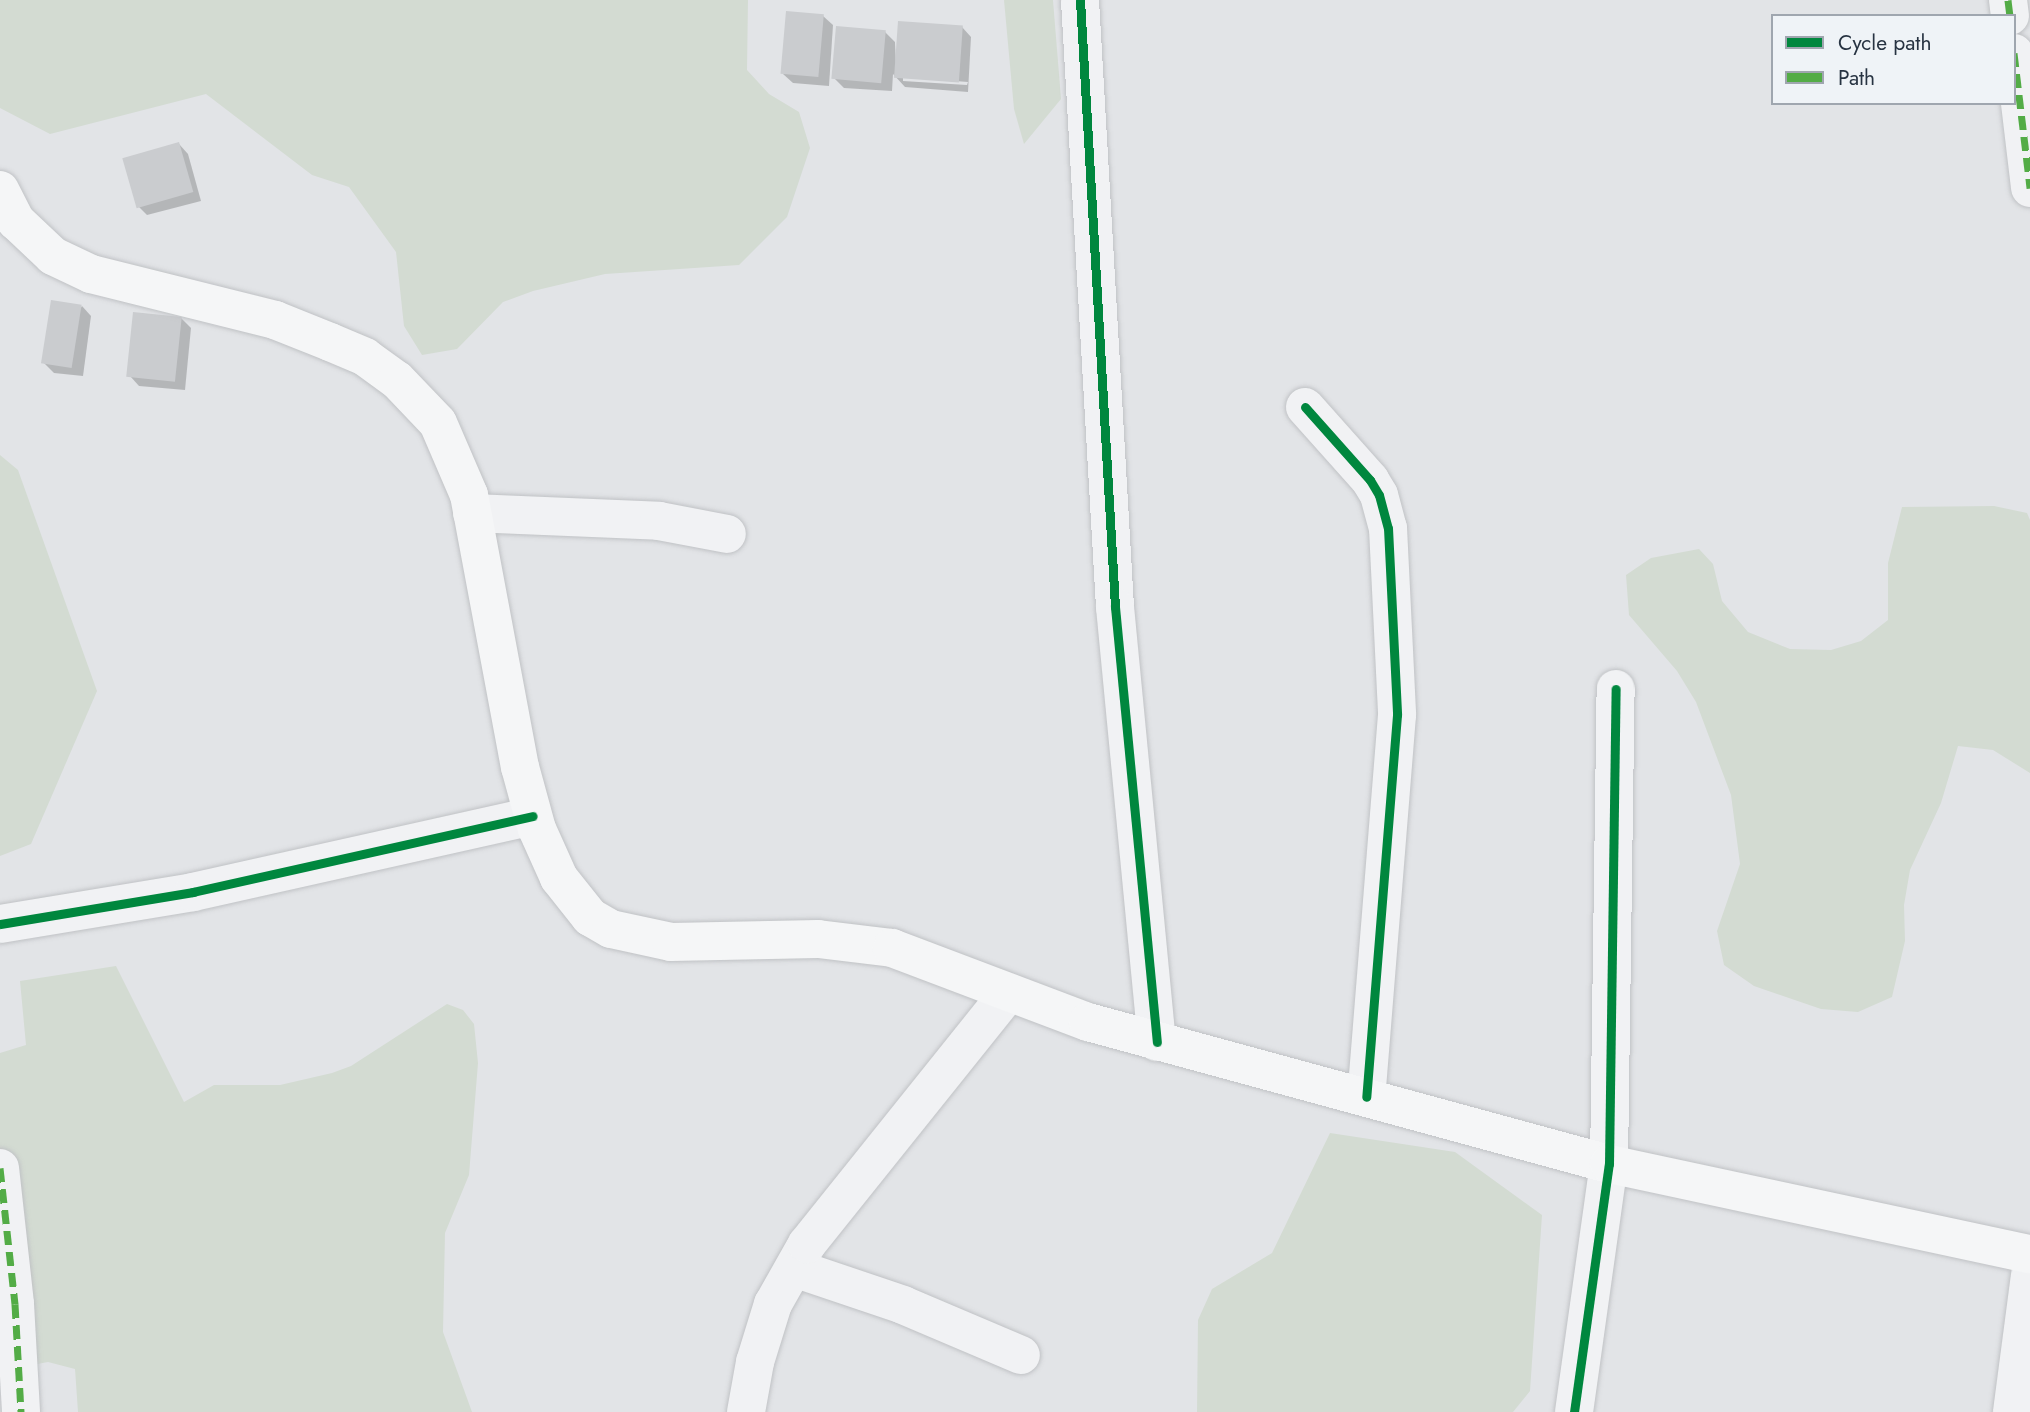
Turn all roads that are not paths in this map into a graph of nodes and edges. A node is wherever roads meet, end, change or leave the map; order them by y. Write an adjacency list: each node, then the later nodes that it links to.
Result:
1 (1080, 0): 12 (street)
2 (2016, 70): 3 (street)
3 (2030, 188)
4 (0, 190): 6 (main road)
5 (1305, 407): 13 (street)
6 (472, 513): 7 (street); 9 (main road)
7 (727, 534)
8 (1616, 689): 14 (street)
9 (533, 816): 10 (street); 11 (main road)
10 (0, 924)
11 (1008, 993): 12 (main road); 17 (street)
12 (1157, 1042): 13 (main road)
13 (1366, 1097): 14 (main road)
14 (1609, 1164): 16 (main road); 22 (street)
15 (0, 1168): 20 (street)
16 (2030, 1254)
17 (794, 1268): 19 (street); 21 (street)
18 (2030, 1276): 23 (street)
19 (1021, 1355)
20 (21, 1412)
21 (747, 1412)
22 (1574, 1412)
23 (2012, 1412)

